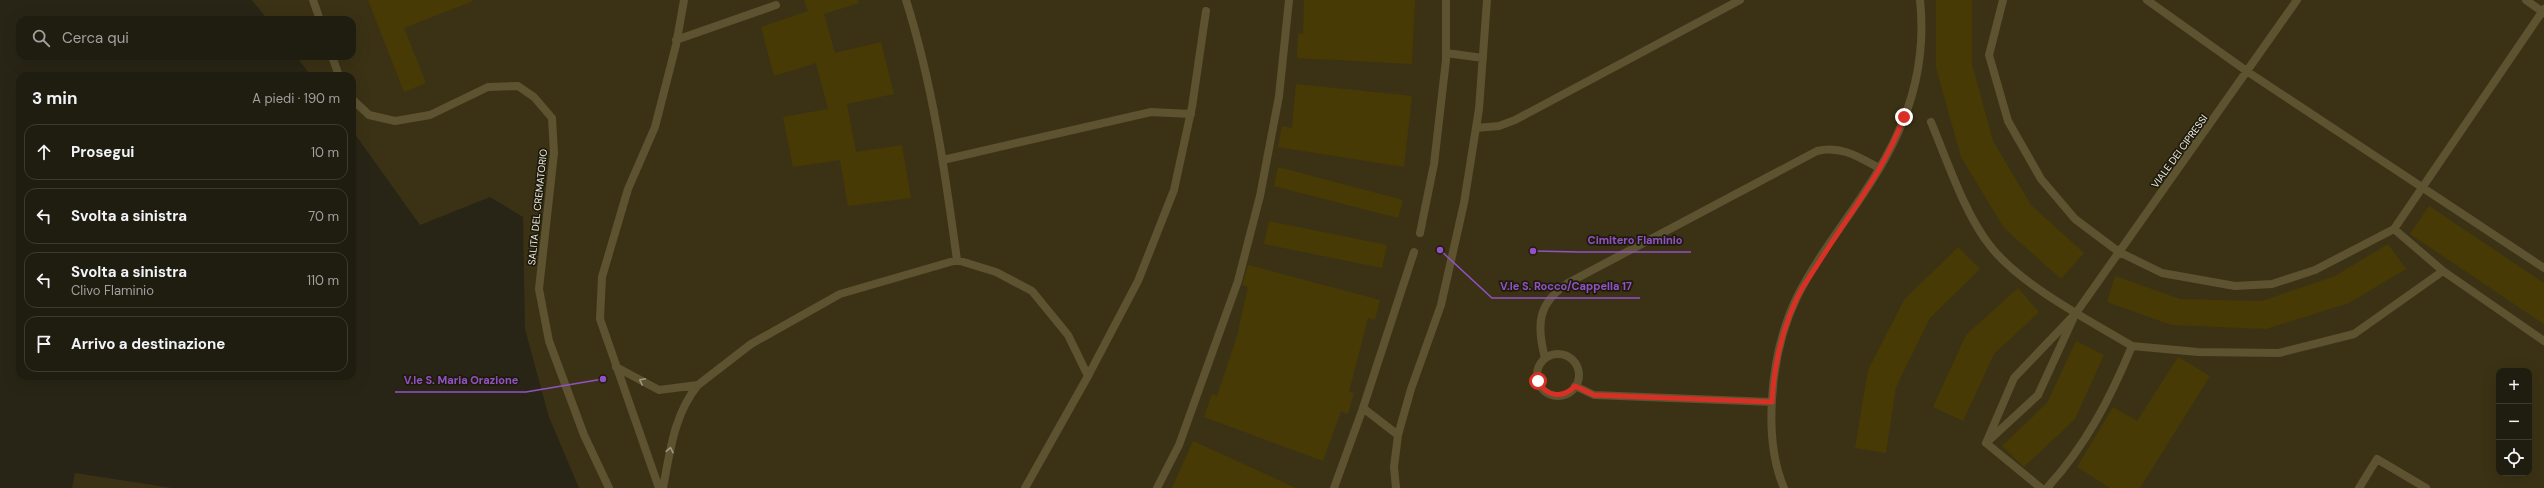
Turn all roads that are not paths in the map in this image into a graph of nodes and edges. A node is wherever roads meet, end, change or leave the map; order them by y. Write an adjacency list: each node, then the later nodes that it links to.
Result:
1 (313, 0): 16 (lane)
2 (684, 0): 17 (lane)
3 (906, 0): 27 (lane)
4 (1289, 0): 53 (lane)
5 (1446, 0): 18 (lane)
6 (1487, 0): 19 (lane)
7 (1740, 0): 26 (lane)
8 (1920, 0): 28 (lane)
9 (2003, 0): 33 (lane)
10 (2147, 0): 22 (lane)
11 (2297, 0): 22 (lane, VIALE DEI CIPRESSI)
12 (2526, 0): 15 (lane)
13 (776, 5): 17 (lane)
14 (1206, 11): 24 (lane)
15 (2543, 11): 29 (lane)
16 (319, 16)
17 (676, 40): 41 (lane)
18 (1446, 53): 19 (lane); 31 (lane)
19 (1483, 58): 26 (lane)
20 (333, 60): 21 (lane)
21 (338, 72)
22 (2248, 72): 29 (lane); 33 (lane, VIALE DEI CIPRESSI)
23 (356, 103): 49 (lane, SALITA DEL CREMATORIO)
24 (1191, 114): 27 (lane); 42 (lane)
25 (1931, 122): 37 (lane)
26 (1476, 128): 47 (lane)
27 (943, 160): 34 (lane)
28 (1879, 168): 40 (lane); 45 (lane)
29 (2424, 187): 30 (lane); 35 (lane)
30 (2394, 229): 33 (lane); 36 (lane)
31 (1420, 233)
32 (1414, 252): 46 (lane)
33 (2119, 252): 37 (lane, VIALE DEI CIPRESSI)
34 (957, 260): 42 (lane); 43 (lane)
35 (2544, 268)
36 (2443, 271): 38 (lane); 39 (lane)
37 (2076, 313): 39 (lane); 48 (lane); 48 (lane)
38 (2544, 341)
39 (2132, 346): 58 (lane)
40 (1545, 358): 44 (lane); 44 (lane)
41 (616, 367): 43 (lane, one-way to 41); 50 (lane)
42 (1088, 376): 52 (lane)
43 (698, 385): 51 (lane, one-way to 43)
44 (1575, 386): 45 (lane)
45 (1772, 402): 56 (lane)
46 (1363, 408): 47 (lane); 54 (lane)
47 (1398, 435): 55 (lane)
48 (1986, 443): 57 (lane)
49 (608, 488)
50 (659, 488)
51 (663, 488)
52 (1025, 488)
53 (1157, 488)
54 (1334, 488)
55 (1396, 488)
56 (1784, 488)
57 (2041, 488)
58 (2047, 488)
59 (2359, 488): 60 (lane)
60 (2426, 488)

